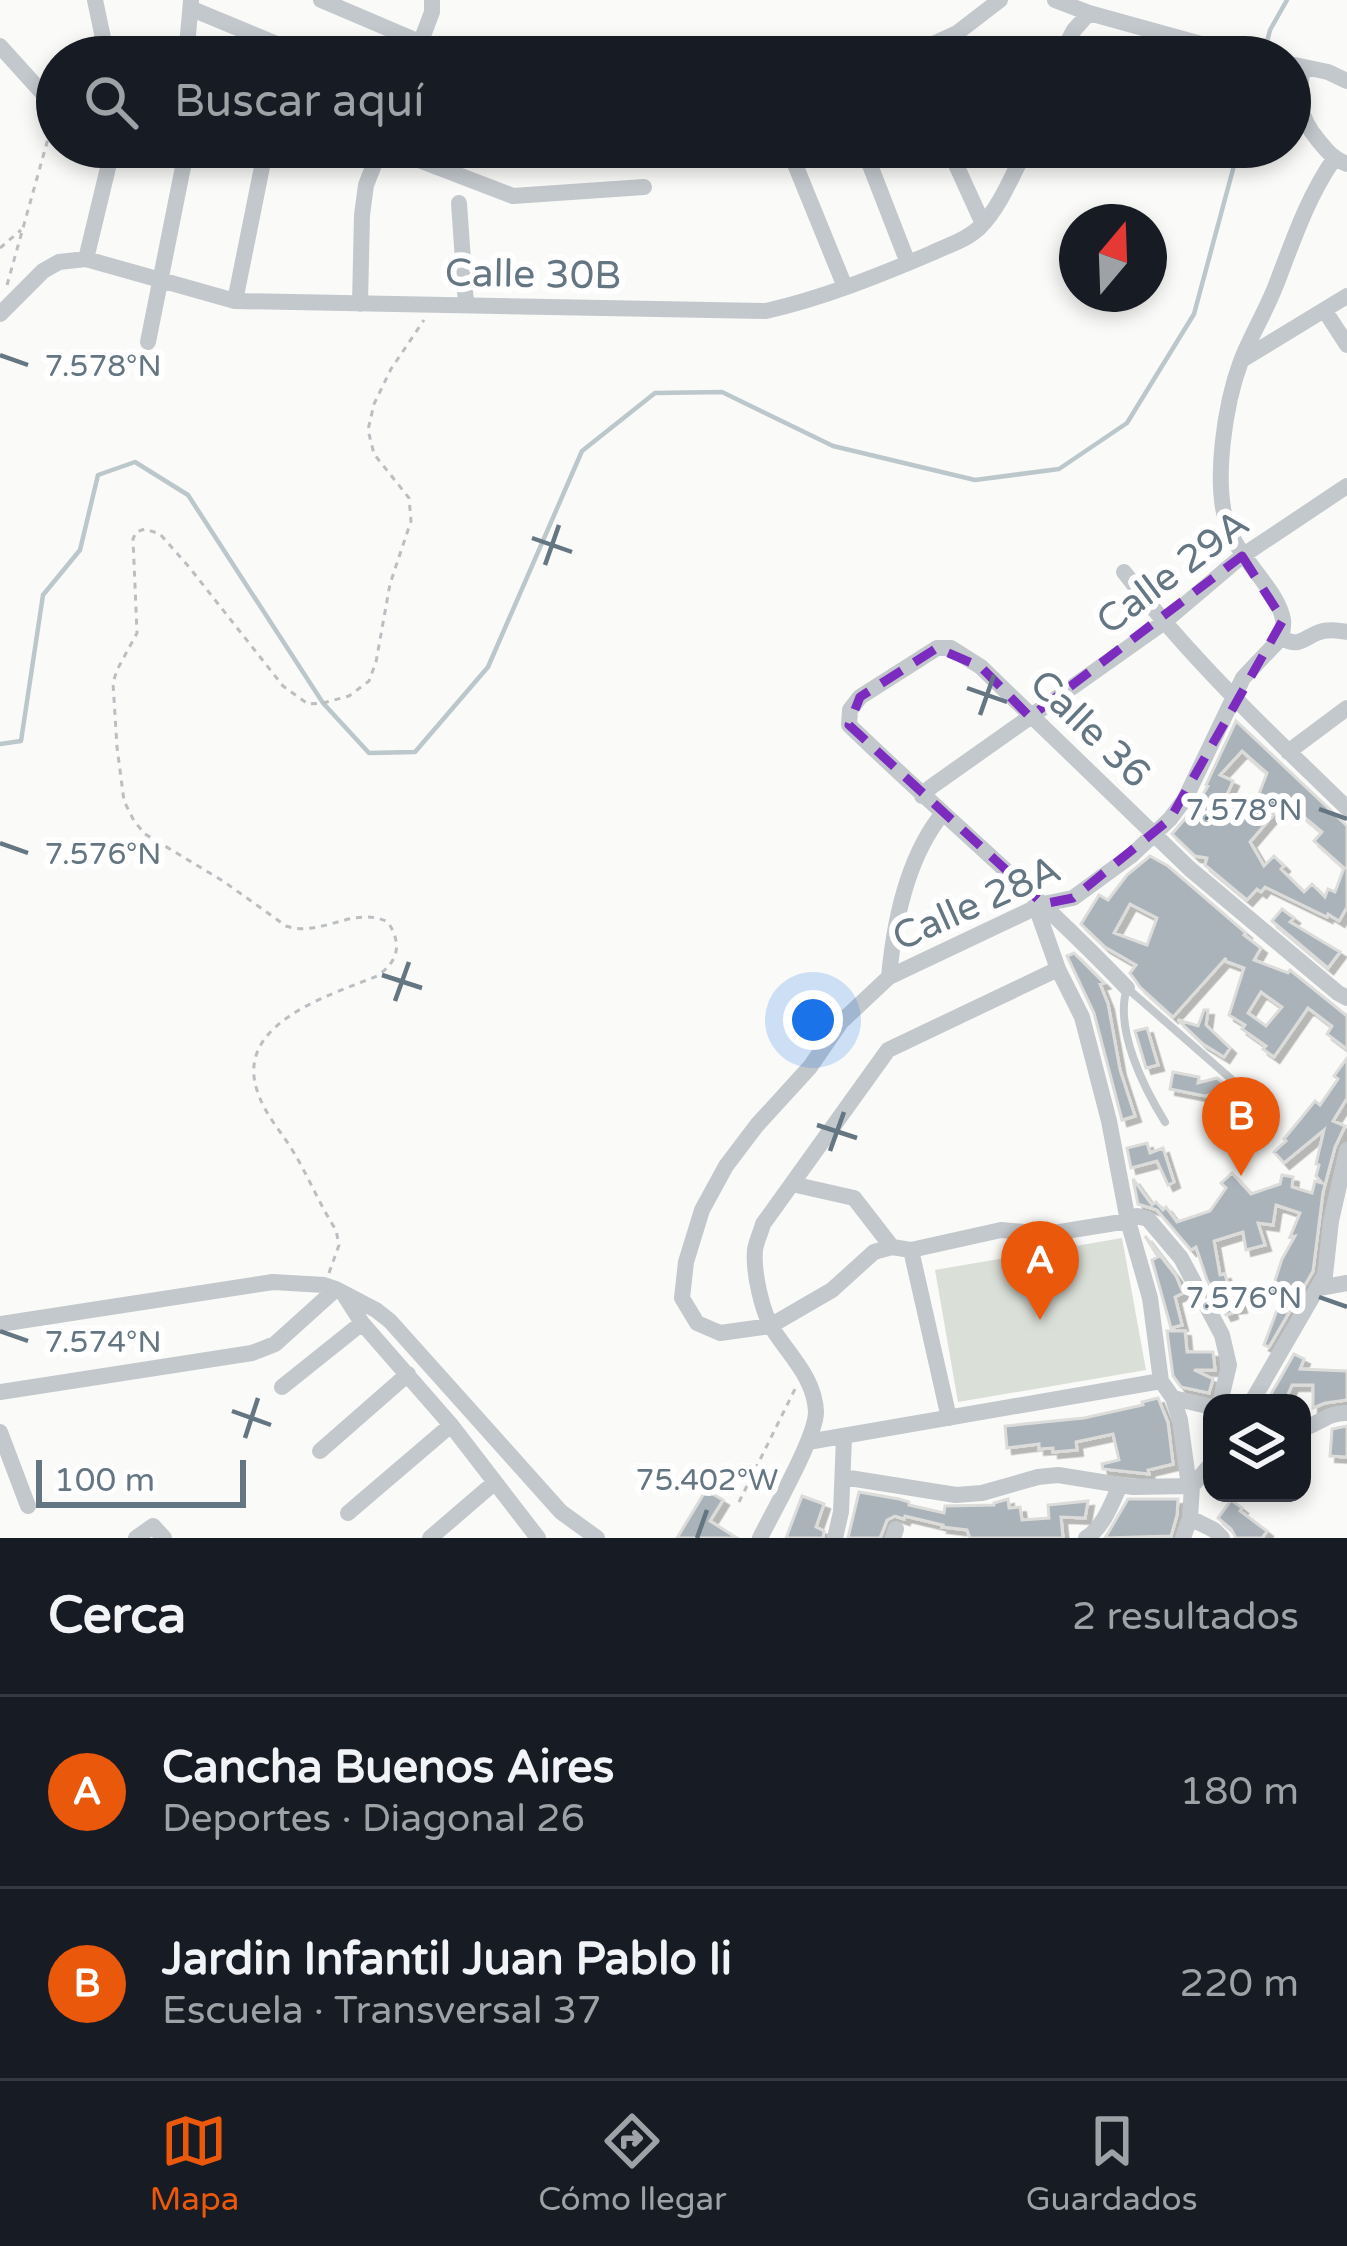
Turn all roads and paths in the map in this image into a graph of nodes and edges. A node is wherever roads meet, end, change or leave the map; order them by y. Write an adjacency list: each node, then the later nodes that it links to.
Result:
1 (94, 0): 8 (street)
2 (321, 0): 11 (street)
3 (432, 0): 12 (street)
4 (1000, 0): 13 (street)
5 (1055, 0): 7 (street)
6 (191, 4): 9 (street); 10 (street)
7 (1089, 13): 14 (street); 15 (street)
8 (102, 36)
9 (188, 36)
10 (262, 36)
11 (392, 36)
12 (423, 36)
13 (953, 36)
14 (1071, 36)
15 (1171, 36)
16 (0, 46): 17 (street)
17 (17, 65): 19 (street); 21 (street)
18 (1311, 69): 20 (street)
19 (0, 80)
20 (1347, 81)
21 (36, 86)
22 (1311, 131): 23 (street)
23 (1341, 162): 53 (street)
24 (40, 168): 37 (path)
25 (108, 168): 39 (street)
26 (183, 168): 41 (street)
27 (262, 168): 45 (street)
28 (374, 168): 46 (street)
29 (438, 168): 34 (street)
30 (797, 168): 43 (street)
31 (871, 168): 40 (street)
32 (958, 168): 36 (street)
33 (1015, 168): 36 (street)
34 (644, 187)
35 (459, 202): 48 (street)
36 (983, 224): 40 (street, Calle 30B)
37 (25, 226): 38 (path); 42 (path)
38 (0, 248)
39 (86, 260): 41 (street, Calle 30B); 50 (street)
40 (908, 263): 43 (street, Calle 30B)
41 (163, 279): 45 (street, Calle 30B); 51 (street)
42 (6, 286)
43 (845, 287): 48 (street, Calle 30B)
44 (1347, 296): 49 (street)
45 (235, 301): 46 (street, Calle 30B)
46 (360, 304): 47 (street, Calle 30B)
47 (435, 304): 48 (street, Calle 30B); 83 (path)
48 (466, 304)
49 (1325, 311): 52 (street); 53 (street)
50 (0, 314)
51 (148, 342)
52 (1347, 345)
53 (1241, 361): 55 (street)
54 (1347, 486): 55 (street, Calle 29A)
55 (1242, 556): 57 (street, Calle 29A); 59 (street)
56 (1124, 572): 57 (street)
57 (1163, 623): 60 (street); 62 (street, Calle 29A)
58 (1347, 632): 59 (street)
59 (1281, 638): 60 (street, Calle 28A)
60 (1234, 696): 63 (street); 67 (street, Calle 28A)
61 (1347, 708): 63 (street)
62 (1030, 717): 64 (street, Calle 29A); 64 (street, Calle 36); 67 (street, Calle 36)
63 (1288, 752): 65 (street)
64 (922, 796): 66 (street)
65 (1347, 808)
66 (943, 813): 68 (street); 70 (street)
67 (1154, 835): 68 (street, Calle 28A); 72 (street, Calle 36)
68 (1042, 904): 69 (street); 70 (street, Calle 28A); 71 (street)
69 (1058, 969): 76 (street); 78 (street)
70 (890, 977): 86 (street, Calle 28A)
71 (1127, 988): 73 (lane); 74 (lane)
72 (1347, 998)
73 (1246, 1092)
74 (1165, 1122)
75 (1347, 1150): 79 (street)
76 (793, 1184): 80 (street); 86 (street)
77 (1347, 1215): 79 (street)
78 (1128, 1221): 80 (street); 89 (street); 92 (street)
79 (1330, 1233): 82 (street)
80 (902, 1248): 86 (street); 97 (street)
81 (1347, 1283): 82 (street)
82 (1319, 1288): 93 (street)
83 (334, 1289): 84 (street); 85 (street); 91 (street); 117 (street)
84 (362, 1323): 88 (street); 90 (street)
85 (0, 1324)
86 (770, 1326): 87 (street)
87 (804, 1372): 102 (street); 109 (path)
88 (408, 1374): 98 (street); 103 (street)
89 (1161, 1381): 94 (street); 97 (street)
90 (282, 1387)
91 (0, 1392)
92 (1220, 1394)
93 (1255, 1394)
94 (1173, 1398): 95 (street); 108 (street)
95 (1203, 1403)
96 (1347, 1413): 99 (street)
97 (949, 1418): 101 (street)
98 (451, 1426): 106 (street); 111 (street)
99 (1311, 1426)
100 (0, 1432): 110 (street)
101 (844, 1438): 102 (street); 105 (street)
102 (808, 1442): 118 (street)
103 (320, 1451)
104 (1203, 1473): 108 (street)
105 (843, 1477): 107 (street); 119 (street)
106 (494, 1483): 115 (street); 116 (street)
107 (1120, 1484): 108 (street); 120 (street)
108 (1192, 1486): 112 (street)
109 (739, 1502)
110 (28, 1507)
111 (348, 1513)
112 (1190, 1518): 121 (street); 122 (street)
113 (159, 1532): 114 (street)
114 (136, 1538)
115 (430, 1538)
116 (538, 1538)
117 (597, 1538)
118 (760, 1538)
119 (835, 1538)
120 (1087, 1538)
121 (1183, 1538)
122 (1222, 1538)

